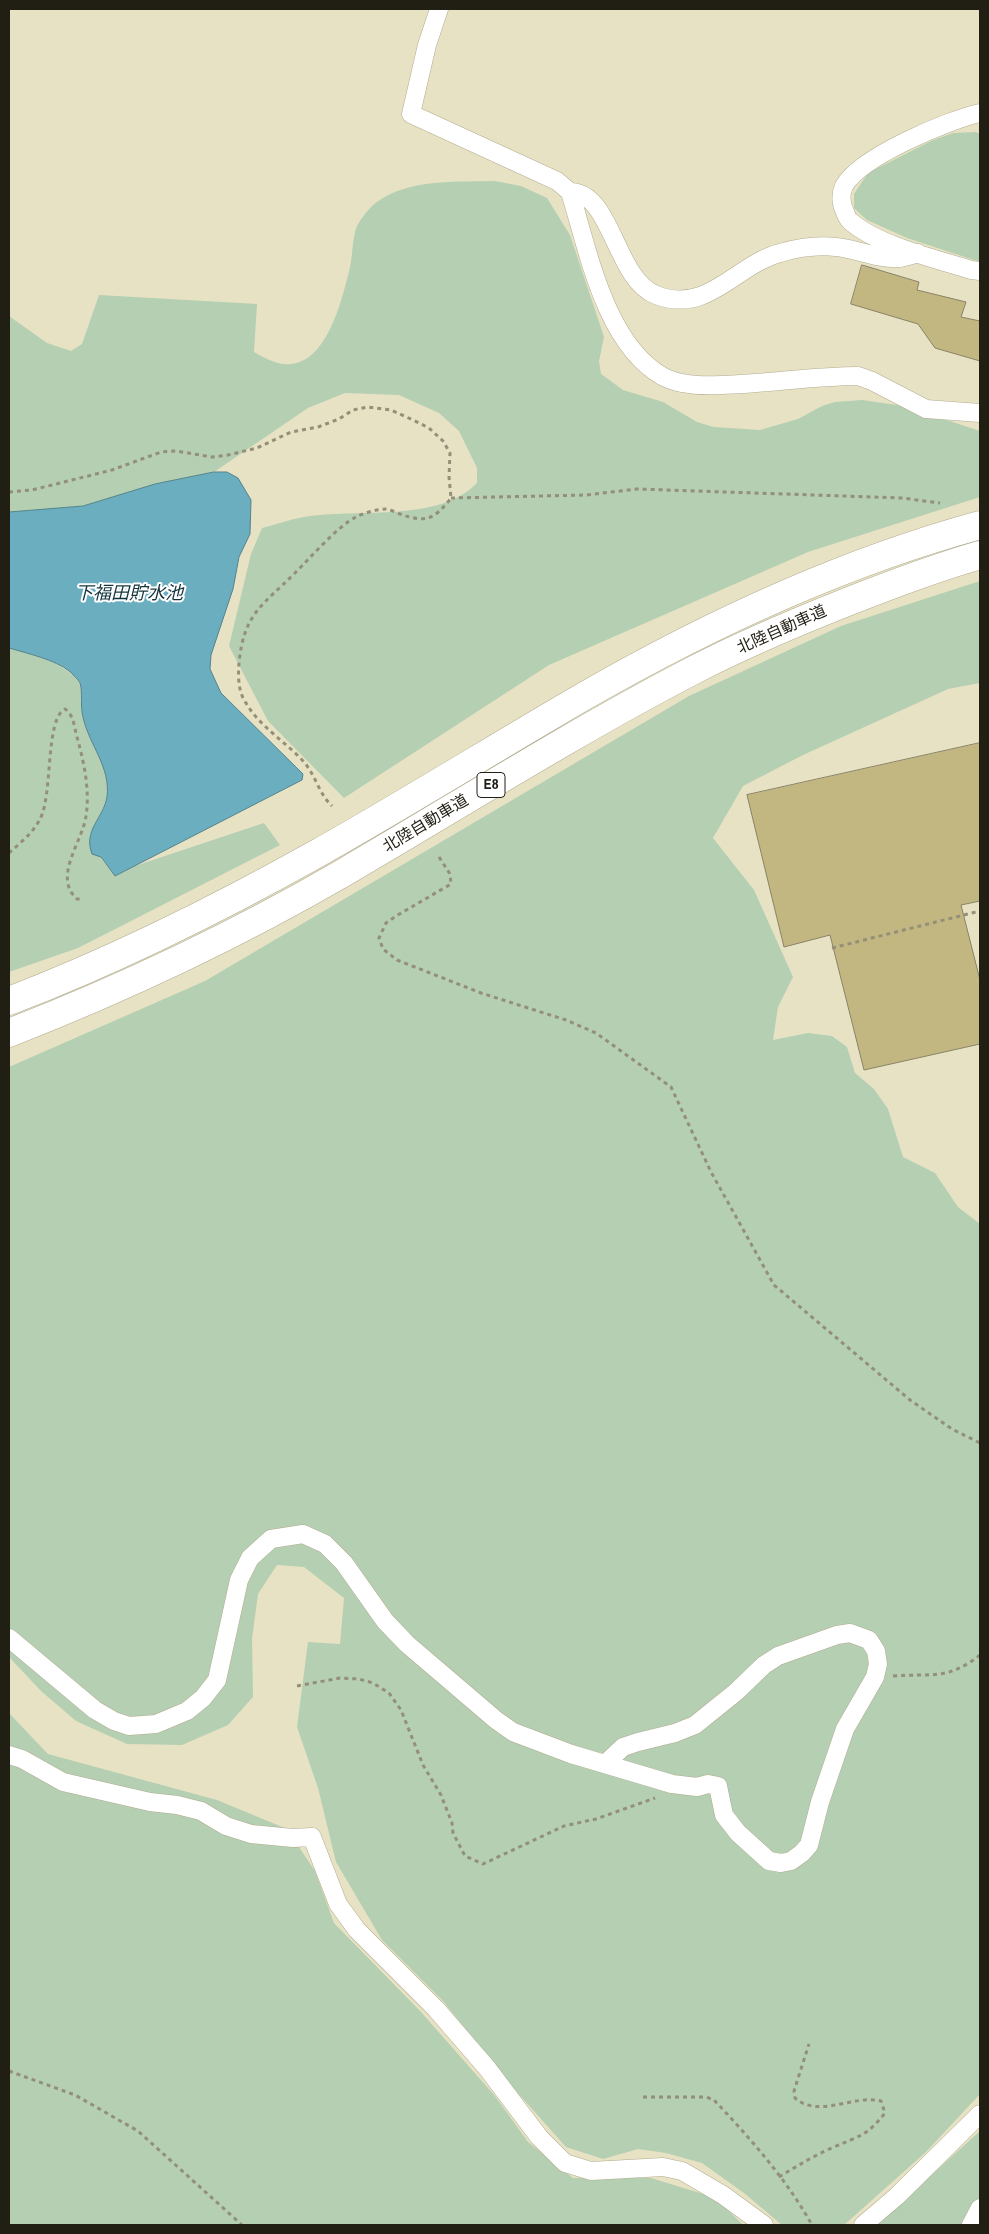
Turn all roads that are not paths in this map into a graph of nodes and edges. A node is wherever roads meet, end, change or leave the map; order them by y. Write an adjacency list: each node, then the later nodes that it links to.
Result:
1 (439, 9): 3 (street)
2 (980, 112): 4 (street)
3 (570, 192): 4 (street); 6 (street)
4 (918, 253): 5 (street)
5 (980, 271)
6 (980, 413)
7 (980, 525): 9 (highway, 北陸自動車道 / E8)
8 (980, 556): 10 (highway, 北陸自動車道 / E8)
9 (9, 1001)
10 (9, 1033)
11 (9, 1638): 13 (street)
12 (9, 1755): 16 (street)
13 (606, 1764): 13 (street)
14 (980, 2114): 17 (street)
15 (980, 2208): 18 (street)
16 (764, 2225)
17 (863, 2225)
18 (971, 2225)

